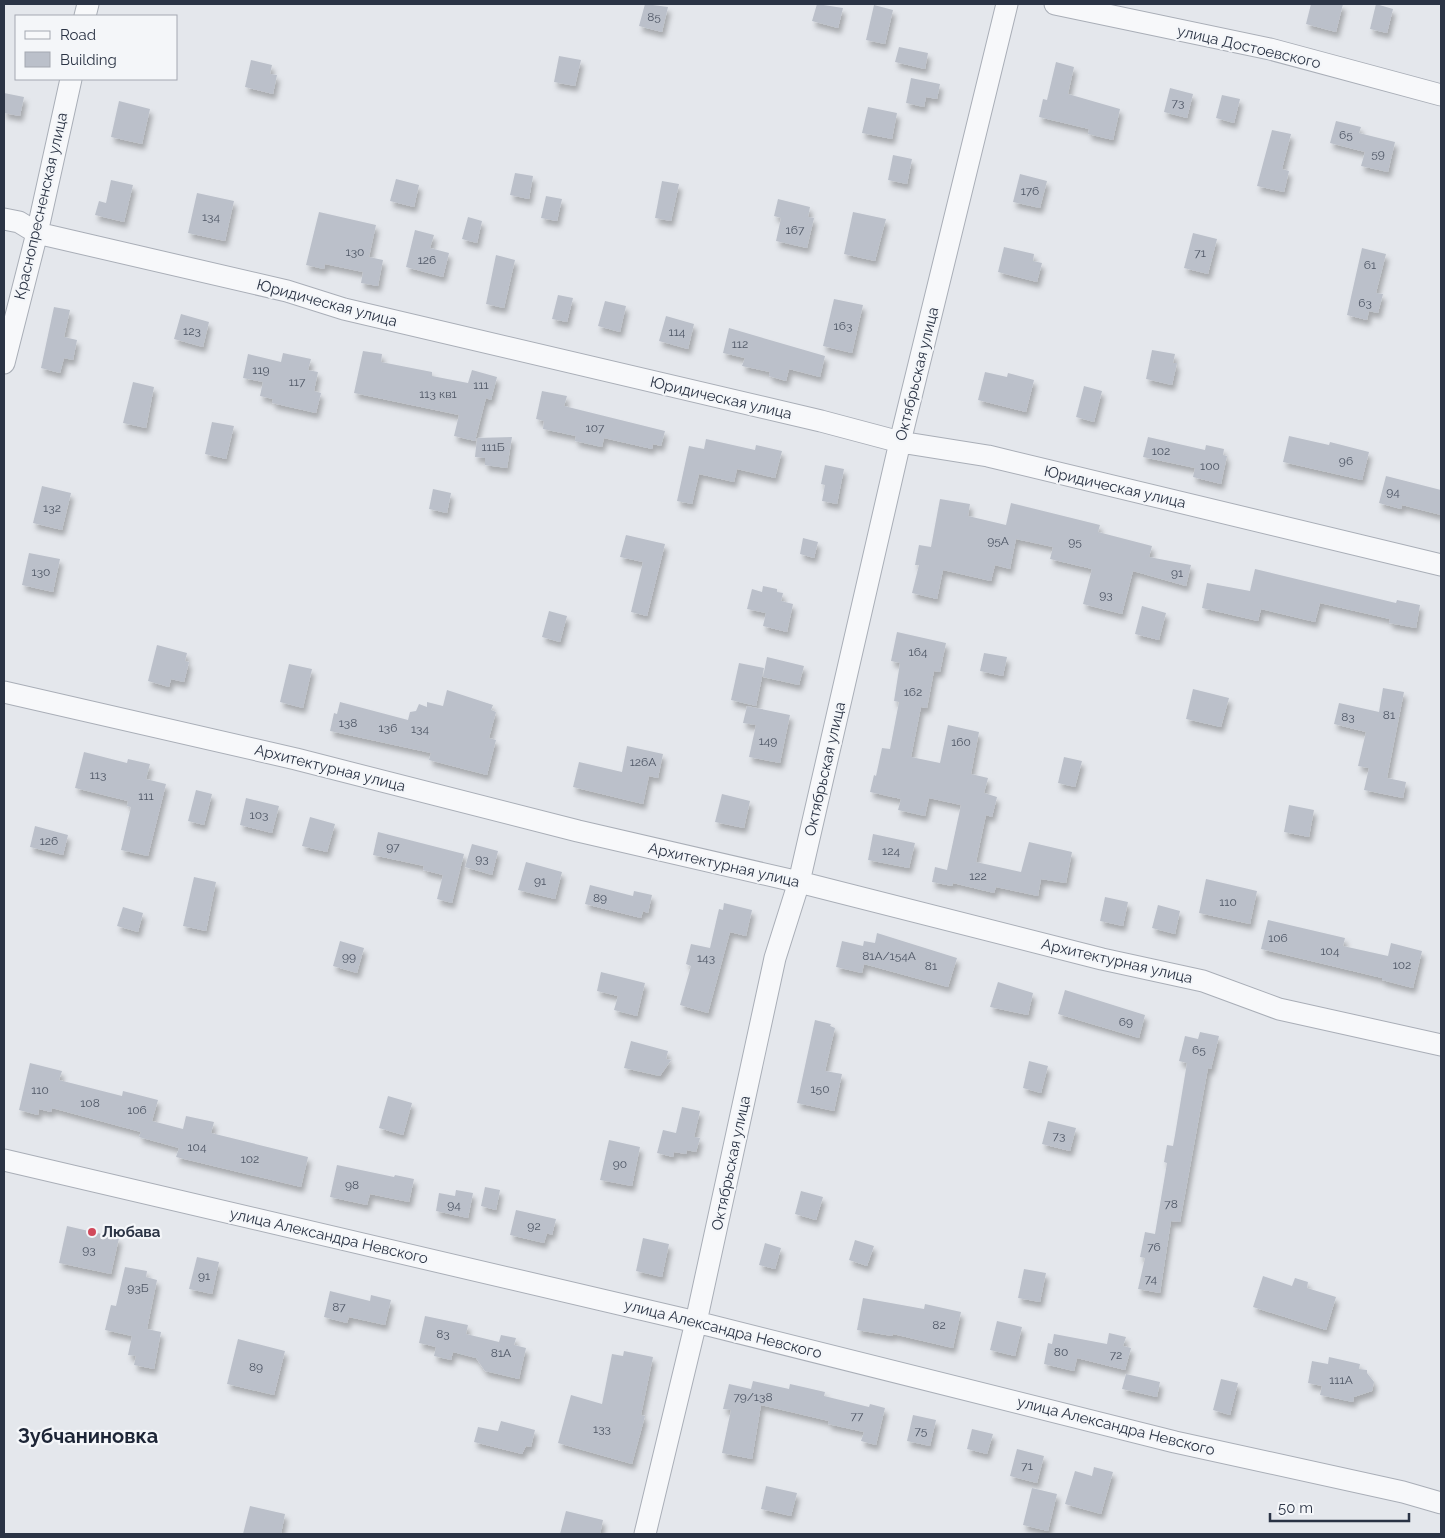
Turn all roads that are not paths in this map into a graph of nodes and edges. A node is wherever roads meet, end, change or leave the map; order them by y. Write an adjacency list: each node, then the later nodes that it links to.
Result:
1 (1007, 4): 8 (street, Октябрьская улица)
2 (1055, 4): 4 (street, улица Достоевского)
3 (71, 80): 6 (street, Краснопресненская улица)
4 (1441, 95)
5 (4, 218): 6 (street, Юридическая улица)
6 (37, 233): 7 (street, Краснопресненская улица); 8 (street, Юридическая улица)
7 (4, 363)
8 (900, 442): 9 (street, Юридическая улица); 11 (street, Октябрьская улица)
9 (1441, 565)
10 (4, 692): 11 (street, Архитектурная улица)
11 (799, 882): 12 (street, Архитектурная улица); 14 (street, Октябрьская улица)
12 (1441, 1045)
13 (4, 1160): 14 (street, улица Александра Невского)
14 (696, 1322): 15 (street, улица Александра Невского); 16 (street, Октябрьская улица)
15 (1441, 1503)
16 (645, 1534)

